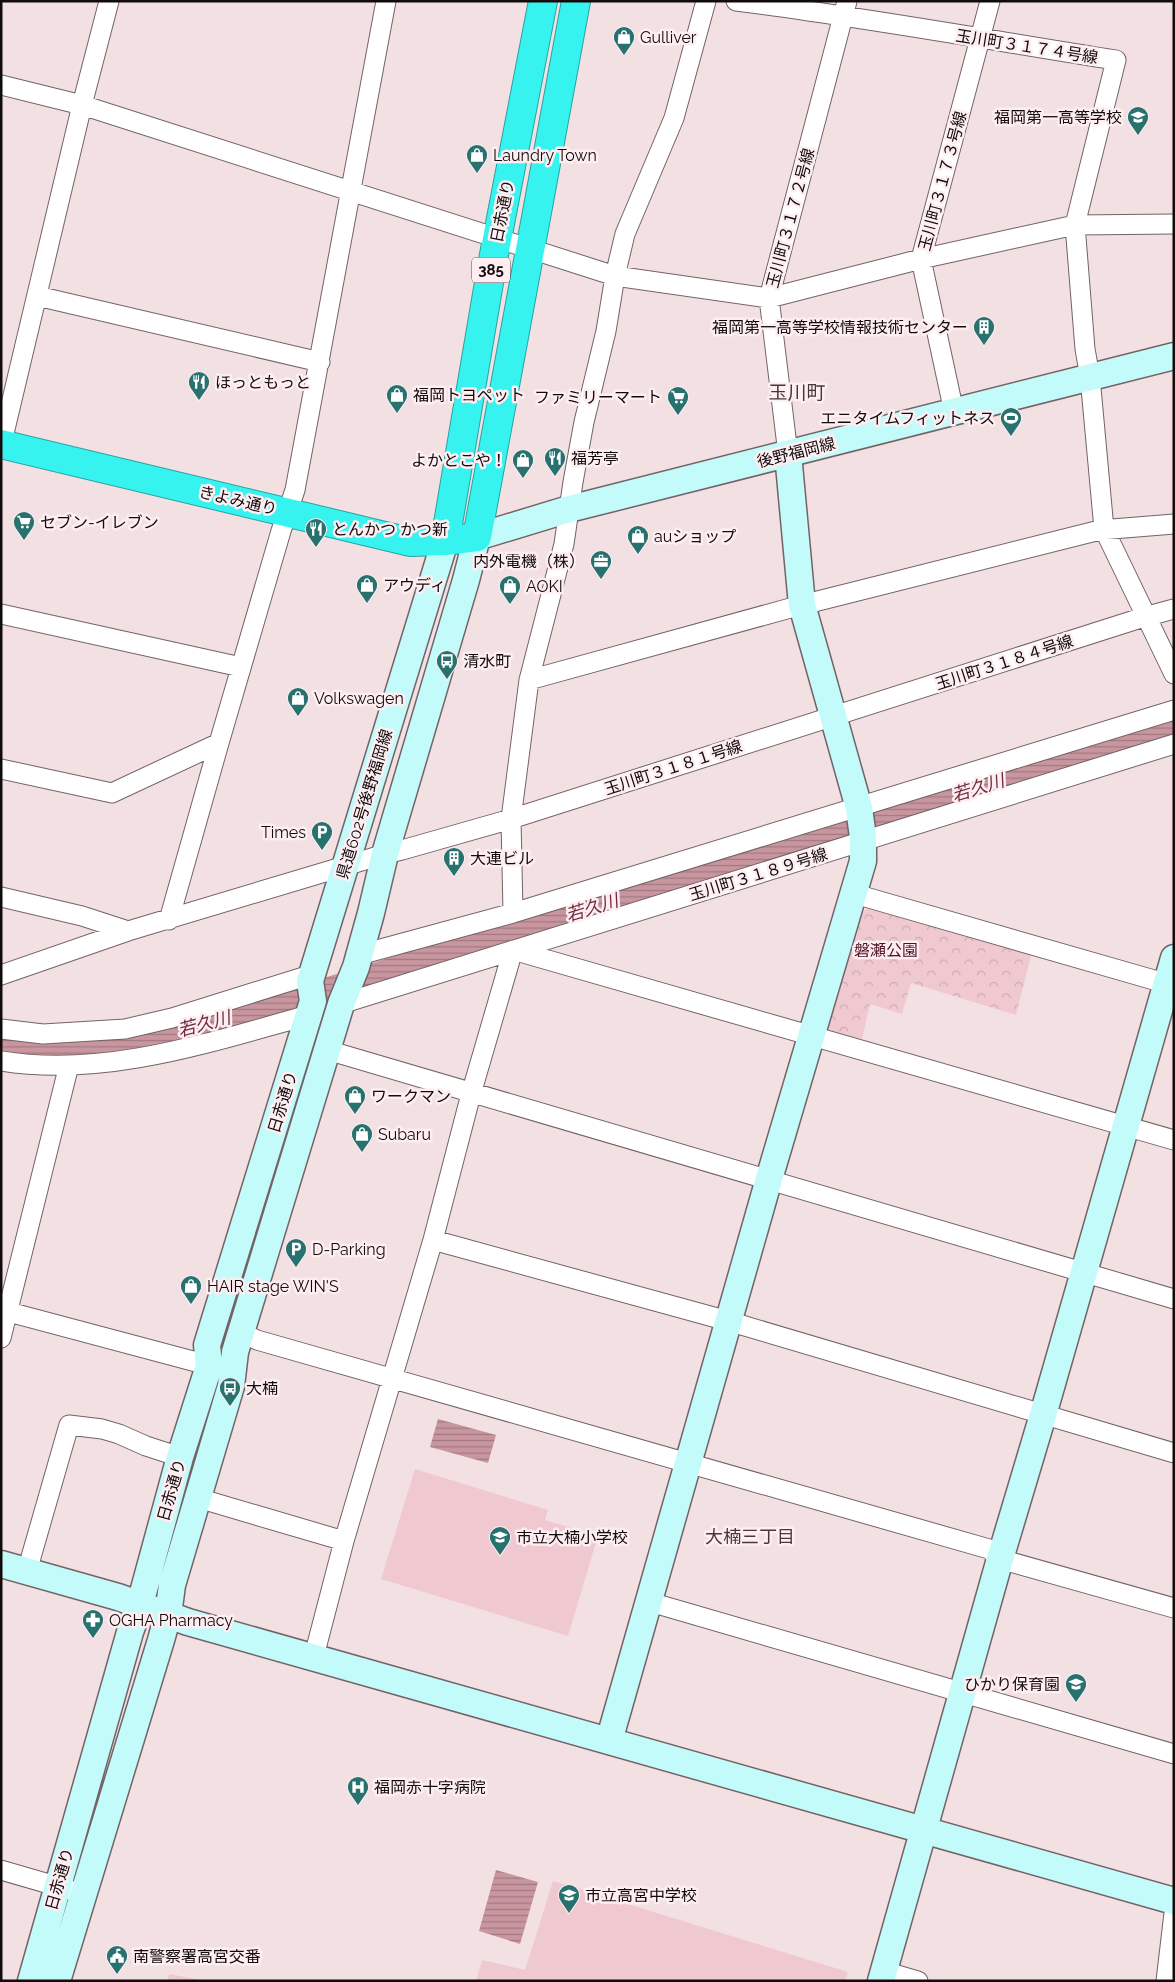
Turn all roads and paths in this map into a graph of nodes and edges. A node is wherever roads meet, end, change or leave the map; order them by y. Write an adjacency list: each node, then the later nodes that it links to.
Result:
1 (109, 1): 11 (street)
2 (386, 1): 12 (street)
3 (543, 1): 15 (highway, 日赤通り / 385)
4 (576, 1): 16 (highway, 385)
5 (706, 1): 18 (street)
6 (736, 1): 8 (street, 玉川町３１７４号線)
7 (990, 1): 9 (street, 玉川町３１７３号線)
8 (845, 8): 9 (street, 玉川町３１７４号線); 20 (street, 玉川町３１７２号線)
9 (981, 39): 14 (street, 玉川町３１７４号線); 17 (street, 玉川町３１７３号線)
10 (1, 86): 11 (street)
11 (82, 105): 12 (street); 19 (street)
12 (352, 193): 15 (street); 22 (street)
13 (1174, 224): 14 (street)
14 (1075, 225): 17 (street); 23 (street, 玉川町３１７４号線)
15 (497, 239): 16 (street); 32 (highway, 日赤通り / 385)
16 (530, 249): 18 (street); 31 (highway, 385)
17 (921, 259): 20 (street); 24 (street, 玉川町３１７３号線)
18 (615, 276): 20 (street); 27 (street)
19 (37, 296): 22 (street); 25 (street)
20 (769, 298): 26 (street, 玉川町３１７２号線)
21 (1174, 356): 23 (main road, 後野福岡線)
22 (320, 362): 28 (street)
23 (1090, 377): 24 (main road, 後野福岡線); 30 (street, 玉川町３１７４号線)
24 (954, 412): 26 (main road, 後野福岡線)
25 (2, 445): 28 (highway, きよみ通り)
26 (788, 454): 27 (main road, 後野福岡線); 33 (main road)
27 (568, 509): 31 (main road, 後野福岡線); 39 (street)
28 (287, 511): 32 (highway, きよみ通り); 37 (street)
29 (1174, 524): 30 (street)
30 (1104, 529): 33 (street); 36 (street)
31 (477, 536): 32 (highway, きよみ通り); 48 (main road, 県道602号後野福岡線)
32 (445, 540): 49 (main road, 県道602号後野福岡線)
33 (802, 605): 39 (street); 41 (main road)
34 (1174, 609): 36 (street, 玉川町３１８４号線)
35 (1, 614): 37 (street)
36 (1146, 618): 38 (street); 41 (street, 玉川町３１８４号線)
37 (241, 667): 42 (street)
38 (1174, 674)
39 (529, 680): 46 (street)
40 (1174, 710): 45 (street, 玉川町３１８９号線)
41 (834, 716): 45 (main road); 46 (street, 玉川町３１８１号線)
42 (219, 743): 44 (street); 53 (street)
43 (1174, 744): 47 (street, 玉川町３１８９号線)
44 (1, 769)
45 (859, 808): 47 (main road); 52 (street, 玉川町３１８９号線)
46 (511, 819): 48 (street, 玉川町３１８１号線); 52 (street)
47 (863, 839): 50 (main road); 55 (street, 玉川町３１８９号線)
48 (385, 854): 49 (street, 玉川町３１８１号線); 56 (main road, 県道602号後野福岡線)
49 (346, 866): 53 (street, 玉川町３１８１号線); 59 (main road, 県道602号後野福岡線)
50 (855, 894): 57 (street); 62 (main road)
51 (1, 897): 54 (street)
52 (514, 913): 56 (street, 玉川町３１８９号線)
53 (169, 920): 54 (street, 玉川町３１８１号線)
54 (128, 931): 58 (street, 玉川町３１８１号線)
55 (513, 950): 60 (street, 玉川町３１８９号線); 62 (street); 66 (street)
56 (358, 961): 60 (main road, 県道602号後野福岡線)
57 (1172, 974): 67 (main road)
58 (1, 975)
59 (311, 993): 61 (street); 65 (street); 77 (main road, 日赤通り)
60 (342, 1004): 63 (main road, 日赤通り)
61 (1, 1029)
62 (810, 1036): 67 (street); 69 (main road)
63 (327, 1050): 66 (street); 75 (main road, 日赤通り)
64 (1, 1061): 65 (street)
65 (69, 1065): 73 (street)
66 (471, 1094): 69 (street); 70 (street)
67 (1124, 1126): 68 (street); 71 (main road)
68 (1174, 1140)
69 (769, 1179): 71 (street); 74 (main road)
70 (433, 1240): 74 (street); 79 (street)
71 (1083, 1273): 72 (street); 80 (main road)
72 (1174, 1299)
73 (5, 1311): 76 (street); 77 (street)
74 (728, 1321): 80 (street); 83 (main road)
75 (242, 1333): 78 (main road, 日赤通り); 79 (street)
76 (1, 1338)
77 (209, 1366): 78 (street); 82 (main road, 日赤通り)
78 (234, 1372): 84 (main road, 日赤通り)
79 (392, 1378): 83 (street); 85 (street)
80 (1043, 1415): 81 (street); 86 (main road)
81 (1174, 1453)
82 (180, 1457): 88 (street); 90 (main road, 日赤通り)
83 (688, 1463): 86 (street); 89 (main road)
84 (198, 1498): 85 (street); 92 (main road, 日赤通り)
85 (344, 1541): 93 (street)
86 (1000, 1558): 91 (street); 94 (main road)
87 (1, 1564): 88 (main road)
88 (27, 1571): 90 (main road)
89 (650, 1602): 94 (street); 95 (main road)
90 (140, 1604): 92 (main road); 99 (main road, 日赤通り)
91 (1174, 1608)
92 (168, 1615): 93 (main road); 100 (main road, 日赤通り)
93 (314, 1656): 95 (main road)
94 (962, 1693): 96 (street); 97 (main road)
95 (609, 1741): 97 (main road)
96 (1174, 1754)
97 (925, 1830): 101 (main road); 103 (main road)
98 (1, 1870): 99 (street)
99 (56, 1887): 100 (street); 104 (main road, 日赤通り)
100 (84, 1893): 105 (main road, 日赤通り)
101 (1174, 1901)
102 (1174, 1913): 107 (street)
103 (883, 1976): 106 (street)
104 (30, 1981)
105 (57, 1981)
106 (918, 1981)
107 (1166, 1981)

